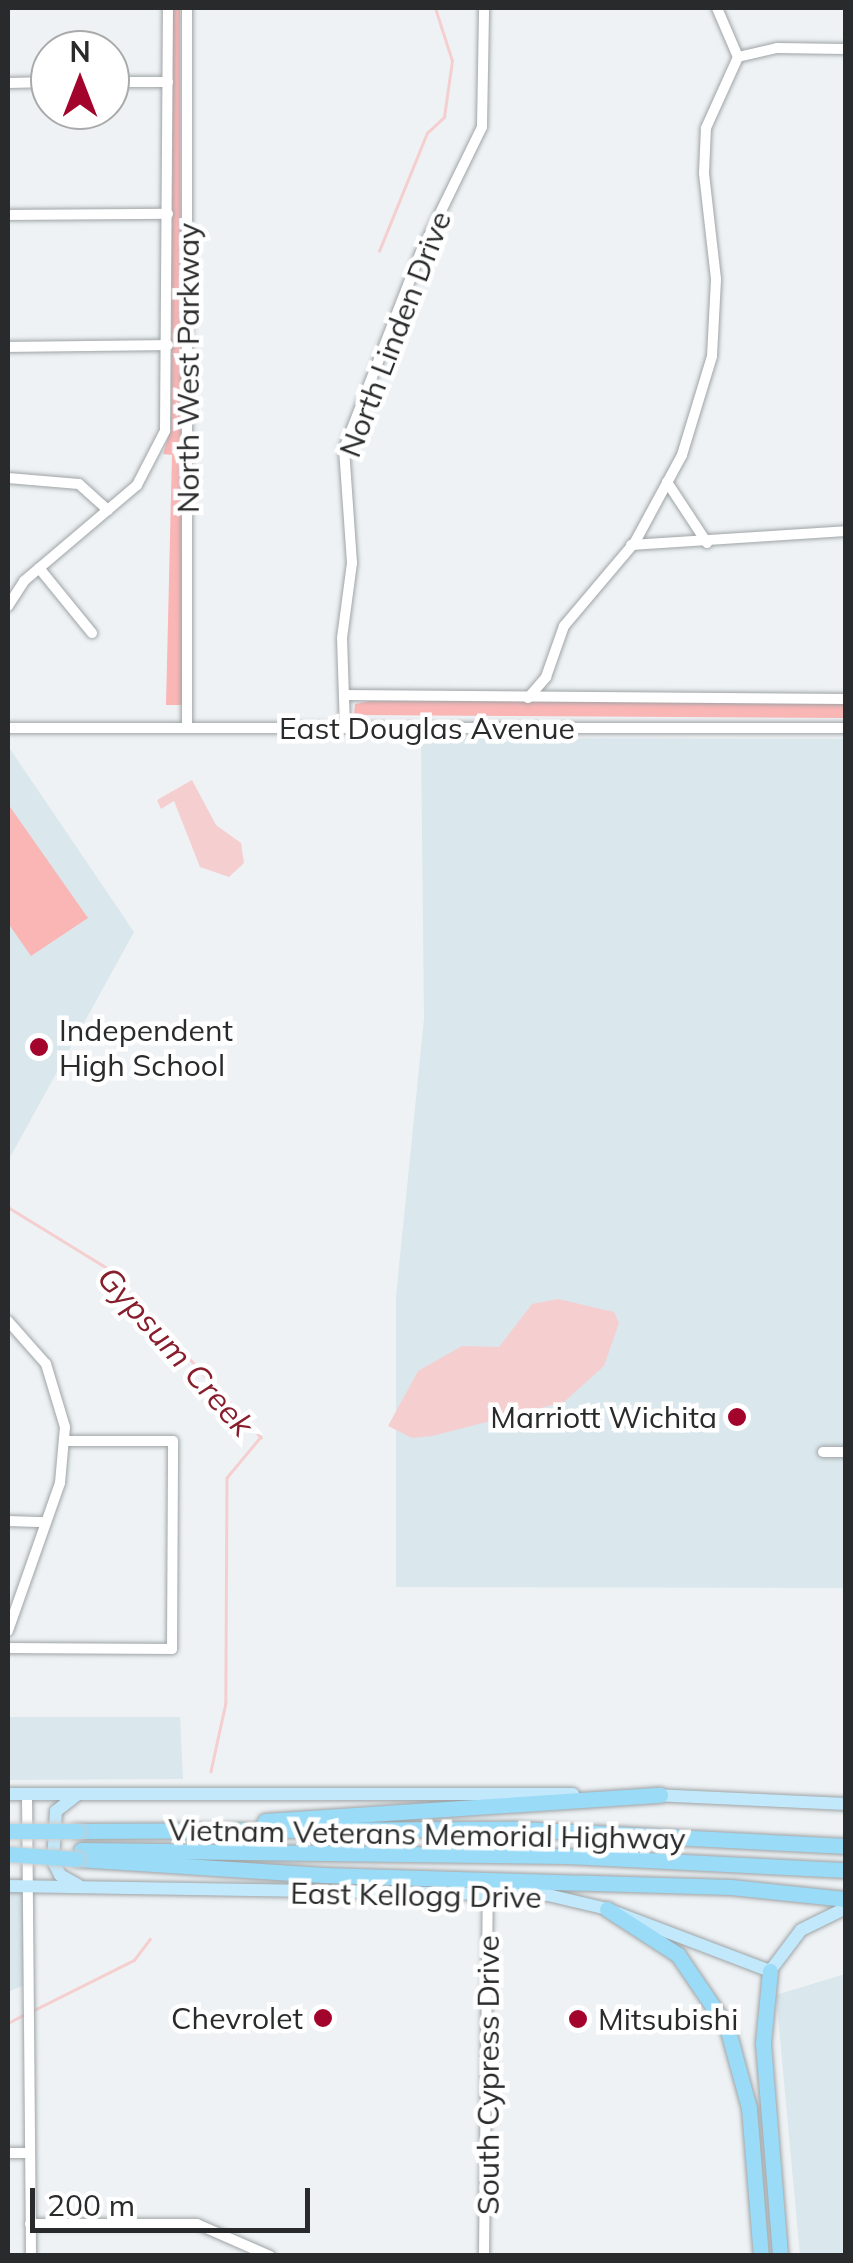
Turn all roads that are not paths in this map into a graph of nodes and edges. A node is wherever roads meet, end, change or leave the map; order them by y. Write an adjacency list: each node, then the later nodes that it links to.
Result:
1 (168, 8): 8 (street)
2 (187, 8): 26 (street, North West Parkway)
3 (484, 8): 22 (street, North Linden Drive)
4 (716, 8): 6 (street)
5 (846, 49): 6 (street)
6 (738, 58): 14 (street)
7 (130, 82): 8 (street)
8 (168, 82): 10 (street)
9 (8, 214): 10 (street)
10 (168, 214): 11 (street)
11 (168, 346): 12 (street); 15 (street)
12 (8, 347)
13 (8, 478): 15 (street)
14 (667, 482): 17 (street); 18 (street)
15 (108, 510): 19 (street)
16 (846, 532): 17 (street)
17 (707, 543): 18 (street)
18 (631, 545): 23 (street)
19 (39, 568): 20 (street); 21 (street)
20 (8, 606)
21 (92, 633)
22 (344, 695): 23 (street); 27 (street, North Linden Drive)
23 (528, 698): 24 (street)
24 (846, 698)
25 (8, 728): 26 (street, East Douglas Avenue)
26 (187, 728): 27 (street, East Douglas Avenue)
27 (345, 728): 28 (street, East Douglas Avenue)
28 (846, 728)
29 (8, 1322): 30 (street)
30 (65, 1441): 34 (street); 36 (street)
31 (823, 1452): 32 (street)
32 (846, 1452)
33 (8, 1521): 34 (street)
34 (46, 1522): 35 (street)
35 (8, 1631)
36 (8, 1648)
37 (27, 1793): 38 (main road); 39 (main road); 49 (street)
38 (80, 1793): 40 (main road); 50 (main road)
39 (8, 1794)
40 (660, 1795): 41 (main road); 43 (highway)
41 (846, 1804)
42 (8, 1831): 43 (highway, Vietnam Veterans Memorial Highway, bridge)
43 (108, 1831): 44 (highway, Vietnam Veterans Memorial Highway)
44 (846, 1846)
45 (8, 1852): 46 (highway, Vietnam Veterans Memorial Highway, bridge)
46 (77, 1855): 47 (highway, Vietnam Veterans Memorial Highway); 52 (highway)
47 (846, 1870)
48 (8, 1886): 49 (main road, East Kellogg Drive)
49 (28, 1886): 50 (main road, East Kellogg Drive); 57 (street)
50 (81, 1887): 51 (main road, East Kellogg Drive)
51 (488, 1894): 54 (main road, East Kellogg Drive); 61 (street, South Cypress Drive)
52 (846, 1899)
53 (846, 1908): 55 (main road)
54 (608, 1909): 55 (main road, East Kellogg Drive); 62 (highway)
55 (770, 1971): 63 (highway)
56 (8, 2152): 57 (street)
57 (29, 2152): 58 (street)
58 (30, 2224): 59 (street); 60 (street)
59 (31, 2256)
60 (270, 2256)
61 (484, 2256)
62 (762, 2256)
63 (780, 2256)

